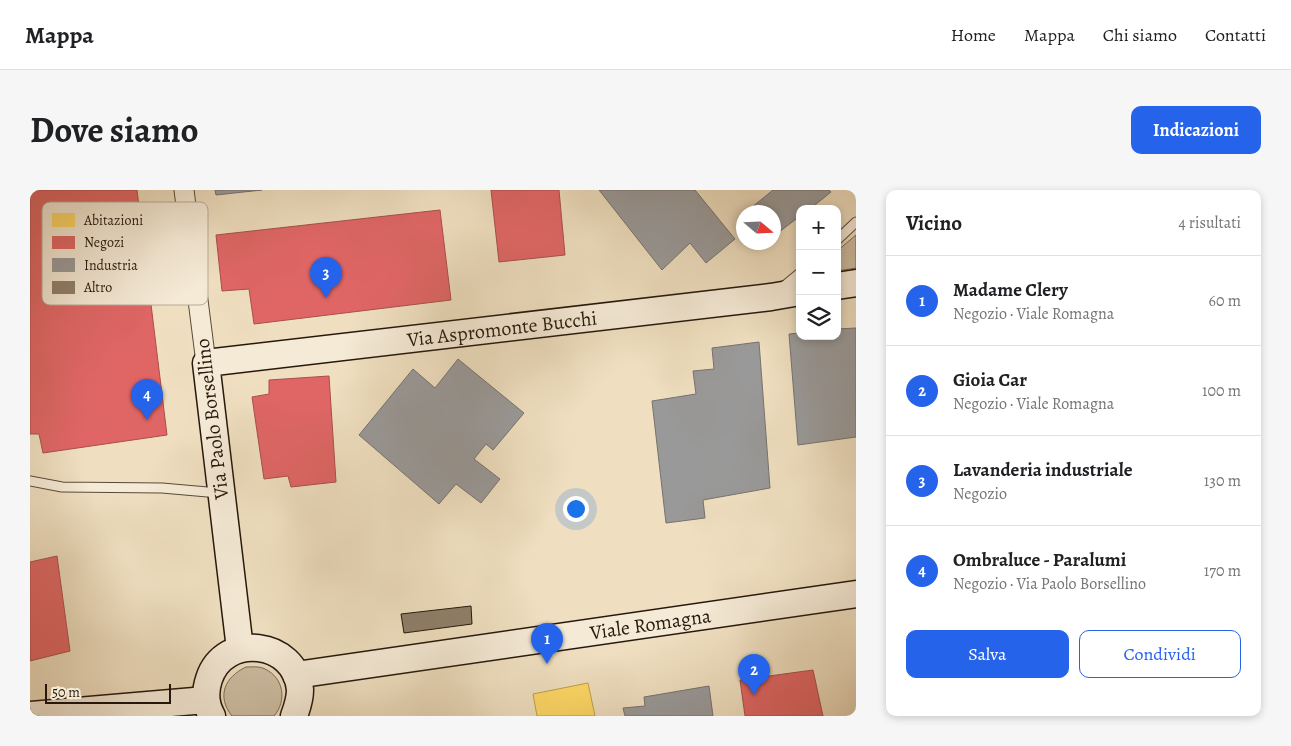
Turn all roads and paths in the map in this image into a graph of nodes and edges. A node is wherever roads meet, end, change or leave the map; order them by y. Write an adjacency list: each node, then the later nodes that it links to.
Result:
1 (856, 222): 2 (lane)
2 (841, 236)
3 (796, 276): 7 (lane)
4 (856, 282): 5 (main road)
5 (841, 285)
6 (796, 293): 7 (main road, Via Aspromonte Bucchi)
7 (771, 297): 9 (main road, Via Aspromonte Bucchi)
8 (199, 305): 9 (street, Via Paolo Borsellino)
9 (206, 363): 11 (main road, Via Paolo Borsellino)
10 (30, 481): 11 (lane)
11 (221, 493): 13 (main road, Via Paolo Borsellino)
12 (856, 594): 14 (main road, Viale Romagna)
13 (240, 649): 14 (main road); 15 (main road)
14 (296, 675): 17 (main road)
15 (209, 708): 16 (main road)
16 (30, 715)
17 (294, 716)

